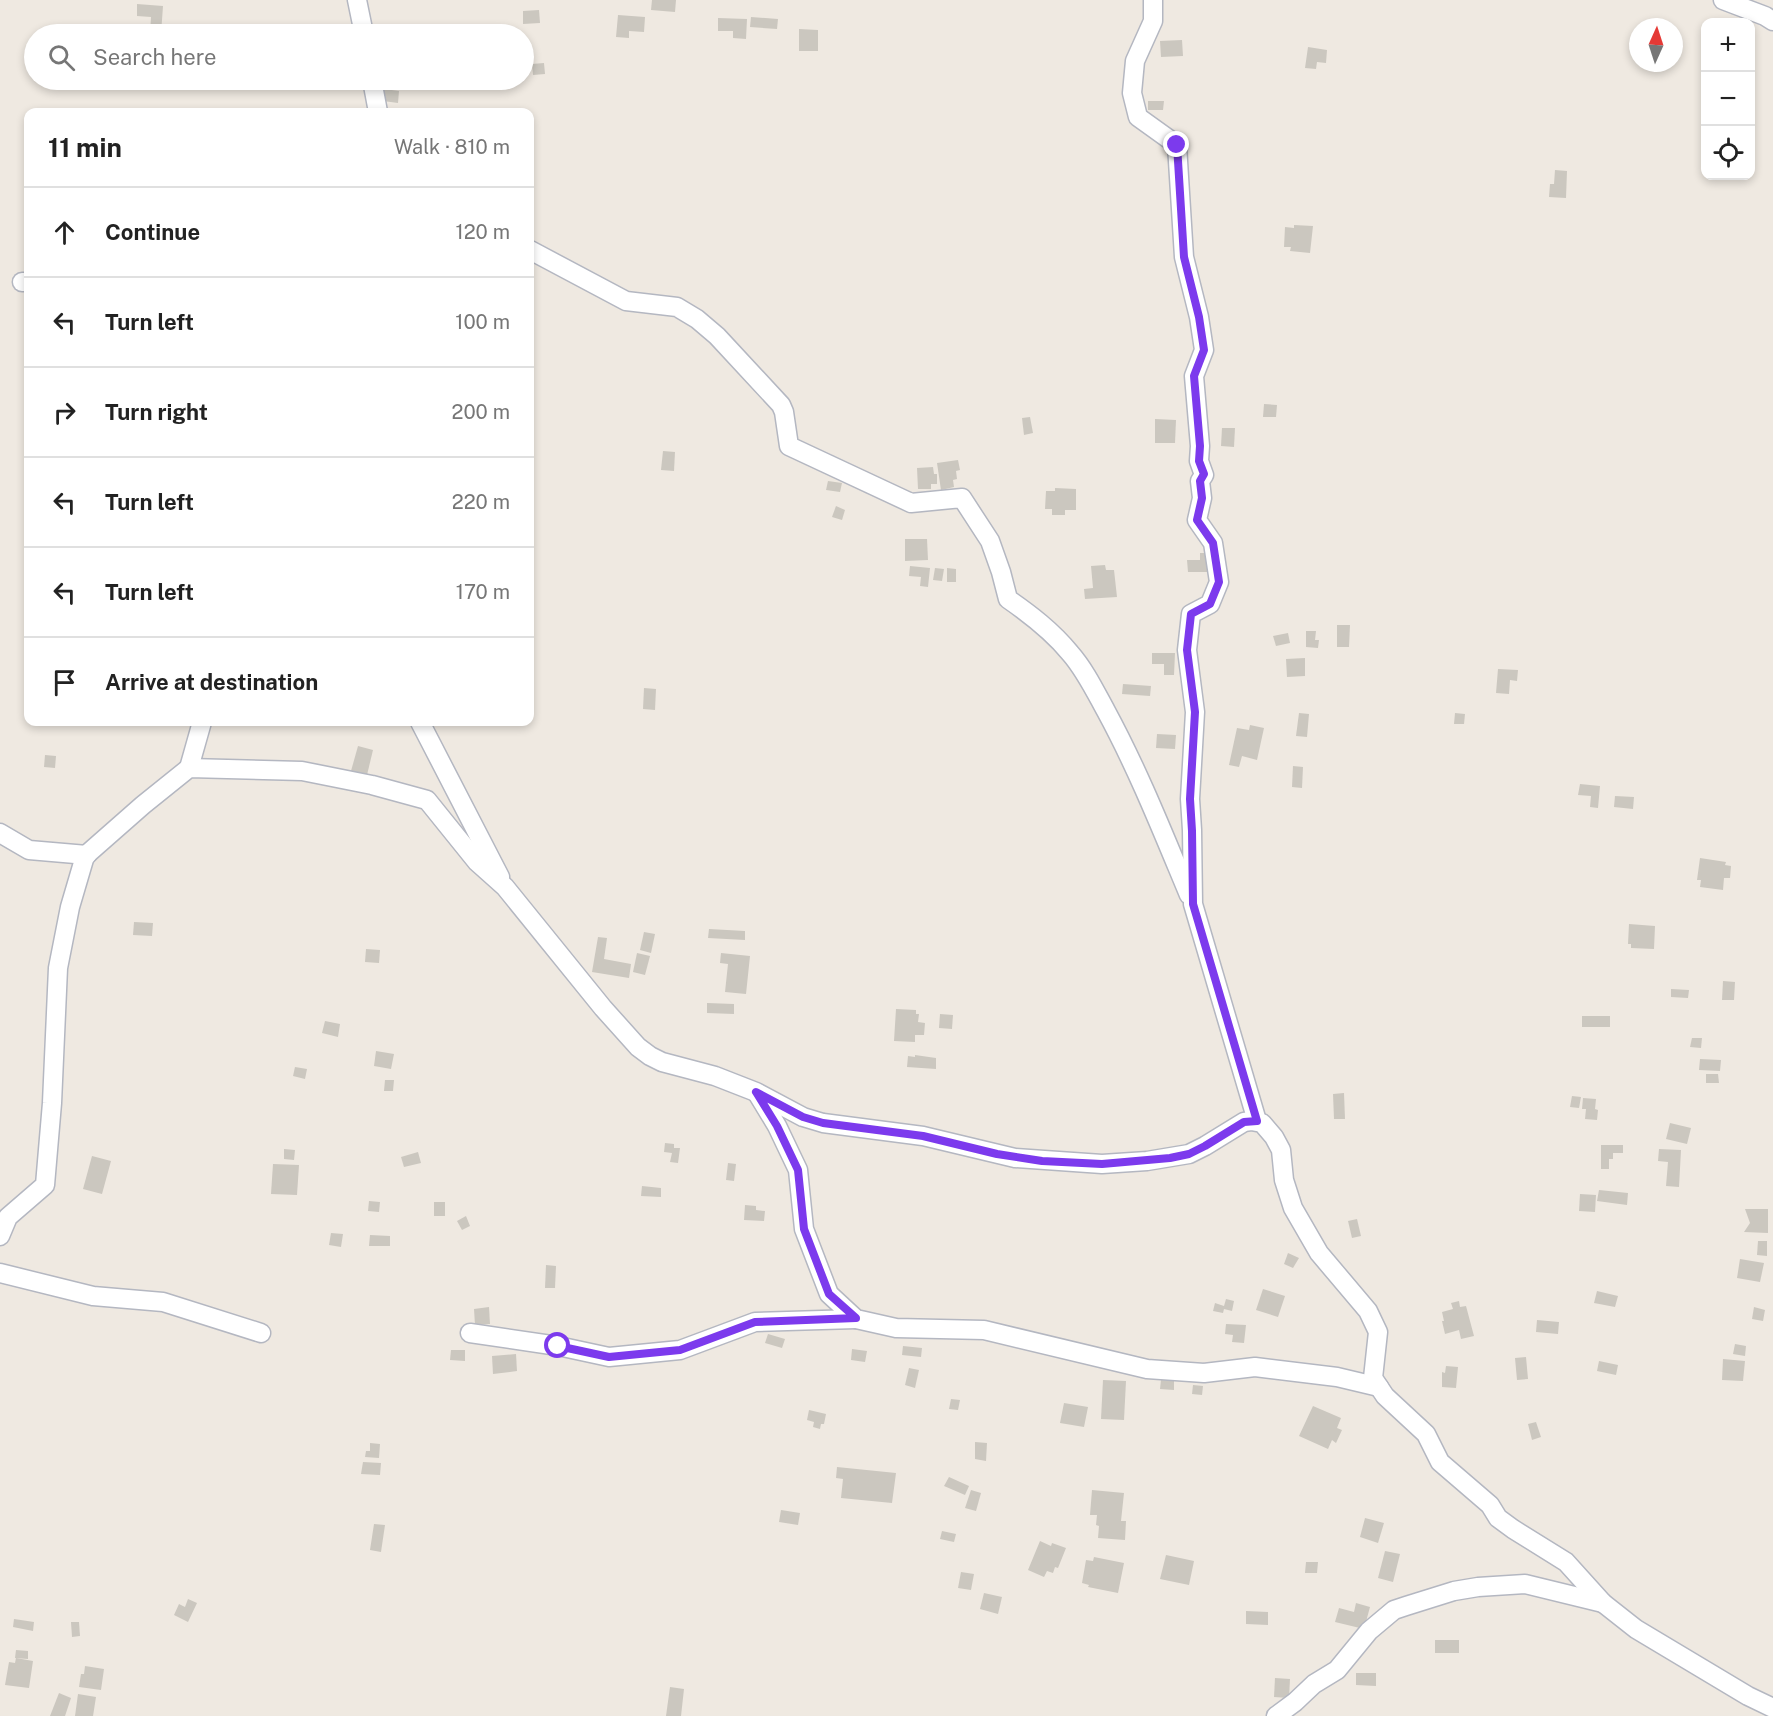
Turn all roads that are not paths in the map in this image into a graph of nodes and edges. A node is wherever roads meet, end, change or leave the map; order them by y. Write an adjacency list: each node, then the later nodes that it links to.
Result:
1 (357, 0): 5 (street)
2 (1153, 0): 15 (street)
3 (1723, 0): 4 (street)
4 (1773, 21)
5 (362, 24)
6 (374, 90): 7 (street)
7 (377, 108)
8 (534, 252): 15 (street)
9 (201, 726): 11 (street)
10 (422, 726): 14 (street)
11 (189, 768): 13 (street); 14 (street)
12 (0, 833): 13 (street)
13 (87, 855): 18 (street)
14 (505, 887): 16 (street)
15 (1193, 904): 17 (street)
16 (756, 1092): 17 (street); 20 (street)
17 (1257, 1121): 23 (street)
18 (0, 1236)
19 (0, 1273): 21 (street)
20 (856, 1318): 22 (street); 23 (street)
21 (261, 1333)
22 (470, 1333)
23 (1379, 1387): 24 (street)
24 (1603, 1603): 25 (street); 26 (street)
25 (1773, 1708)
26 (1276, 1716)

